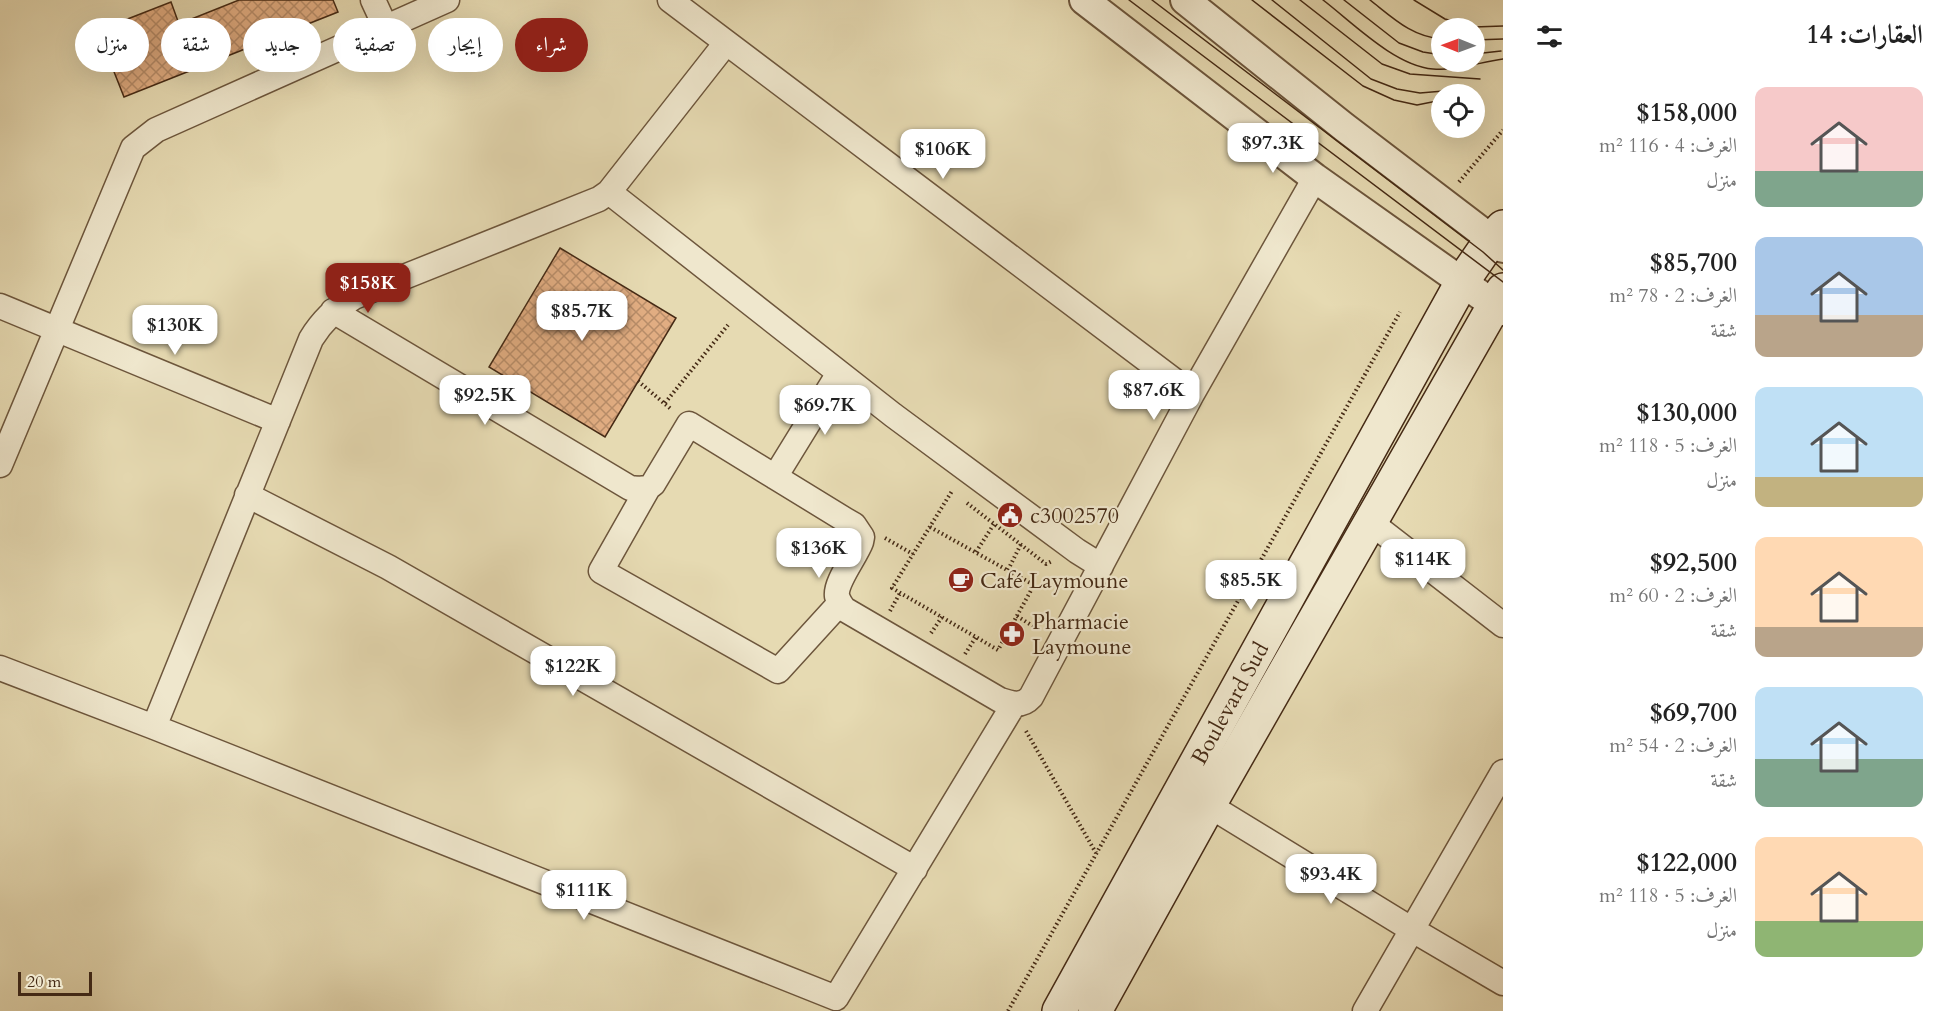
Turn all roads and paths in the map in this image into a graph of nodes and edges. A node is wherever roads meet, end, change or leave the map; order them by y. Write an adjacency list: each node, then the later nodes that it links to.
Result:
1 (373, 0): 6 (street)
2 (447, 0): 7 (street)
3 (670, 0): 8 (street)
4 (1084, 0): 11 (street)
5 (1185, 0): 13 (street)
6 (381, 18)
7 (404, 18)
8 (726, 43): 12 (street); 24 (street)
9 (333, 50): 21 (street)
10 (1503, 130): 13 (path)
11 (1315, 177): 15 (street); 24 (street)
12 (609, 192): 18 (street); 22 (street)
13 (1442, 203): 14 (street)
14 (1499, 238): 15 (main road, Boulevard Sud)
15 (1462, 282): 16 (street); 56 (main road, Boulevard Sud)
16 (1500, 301): 34 (main road, Boulevard Sud)
17 (0, 306): 21 (street)
18 (333, 311): 26 (street); 31 (street)
19 (1400, 312): 57 (path)
20 (728, 325): 25 (path)
21 (57, 329): 26 (street); 28 (street)
22 (839, 373): 29 (street); 42 (street)
23 (638, 381): 25 (path)
24 (1192, 394): 42 (street)
25 (665, 403): 27 (path)
26 (278, 421): 33 (street)
27 (688, 424): 29 (street); 31 (street)
28 (0, 465)
29 (775, 477): 45 (street)
30 (942, 484): 32 (path)
31 (648, 488): 45 (street)
32 (952, 491): 35 (path); 36 (path)
33 (247, 495): 54 (street); 58 (street)
34 (1370, 522): 48 (street); 56 (main road, Boulevard Sud)
35 (994, 524): 38 (path); 39 (path)
36 (930, 526): 39 (path); 40 (path)
37 (879, 534): 40 (path)
38 (1021, 544): 41 (path); 43 (path)
39 (976, 552): 43 (path)
40 (913, 554): 44 (path)
41 (1057, 560)
42 (1101, 566): 53 (street)
43 (1008, 570): 49 (path)
44 (900, 593): 46 (path); 47 (path)
45 (840, 603): 53 (street)
46 (886, 616)
47 (942, 617): 49 (path); 50 (path)
48 (1503, 625)
49 (976, 637): 51 (path)
50 (927, 639)
51 (961, 660)
52 (0, 668): 54 (street)
53 (1014, 704): 57 (path); 58 (street)
54 (154, 727): 58 (street)
55 (1503, 772): 59 (street)
56 (1196, 797): 59 (street); 62 (main road, Boulevard Sud); 63 (main road, Boulevard Sud)
57 (1096, 853): 61 (path)
58 (915, 869)
59 (1411, 929): 60 (street); 64 (street)
60 (1503, 983)
61 (1008, 1011)
62 (1059, 1011)
63 (1095, 1011)
64 (1365, 1011)

